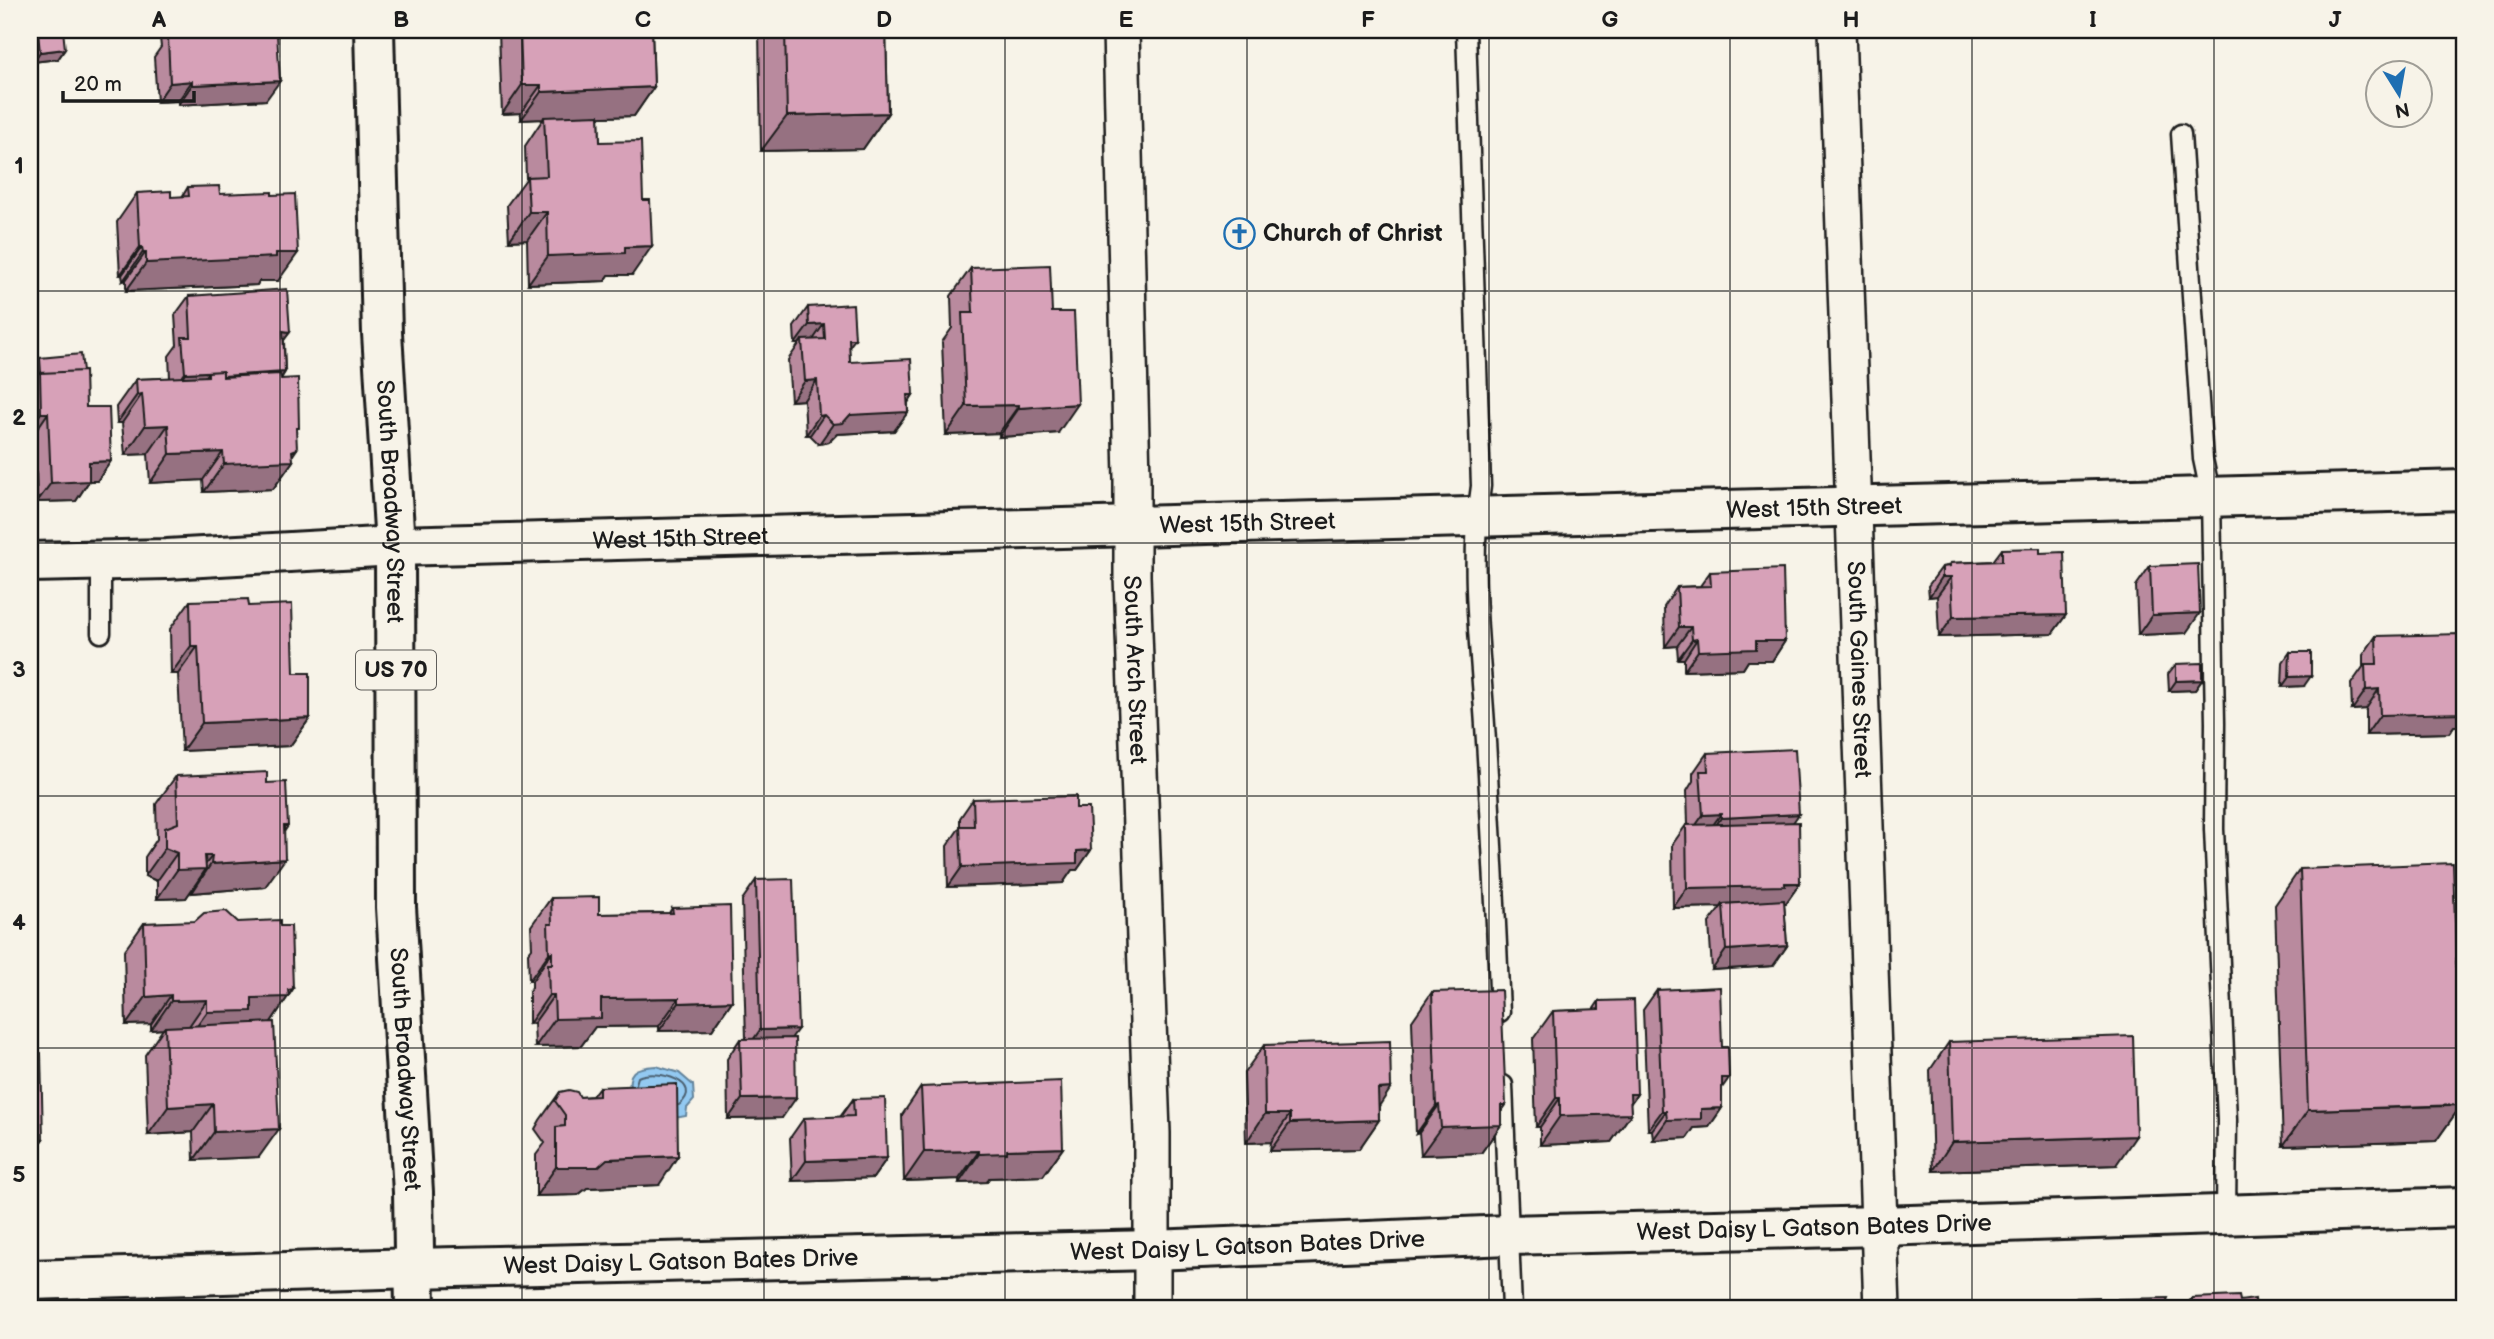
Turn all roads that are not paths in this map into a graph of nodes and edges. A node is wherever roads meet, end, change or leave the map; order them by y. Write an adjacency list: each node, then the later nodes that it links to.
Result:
1 (374, 30): 11 (street, South Broadway Street / US 70)
2 (1121, 30): 10 (street, South Arch Street)
3 (1466, 30): 9 (lane)
4 (1837, 30): 8 (street, South Gaines Street)
5 (2181, 134): 7 (lane)
6 (2464, 490): 7 (street, West 15th Street)
7 (2211, 497): 8 (street, West 15th Street); 18 (lane)
8 (1853, 507): 9 (street, West 15th Street); 19 (street, South Gaines Street)
9 (1476, 516): 10 (street, West 15th Street); 15 (lane)
10 (1132, 525): 11 (street, West 15th Street); 21 (street, South Arch Street)
11 (395, 546): 12 (street, West 15th Street); 22 (street, South Broadway Street / US 70)
12 (101, 560): 13 (street, West 15th Street); 14 (lane)
13 (30, 562)
14 (101, 633)
15 (1500, 1023)
16 (1502, 1063): 20 (lane)
17 (2464, 1207): 18 (street, West Daisy L Gatson Bates Drive)
18 (2226, 1214): 19 (street, West Daisy L Gatson Bates Drive)
19 (1880, 1226): 20 (street, West Daisy L Gatson Bates Drive); 27 (street, South Gaines Street)
20 (1509, 1235): 21 (street, West Daisy L Gatson Bates Drive); 26 (lane)
21 (1153, 1250): 22 (street, West Daisy L Gatson Bates Drive); 25 (street, South Arch Street)
22 (415, 1268): 23 (street, West Daisy L Gatson Bates Drive); 24 (street, South Broadway Street / US 70)
23 (30, 1280)
24 (415, 1309)
25 (1152, 1309)
26 (1512, 1309)
27 (1882, 1309)

